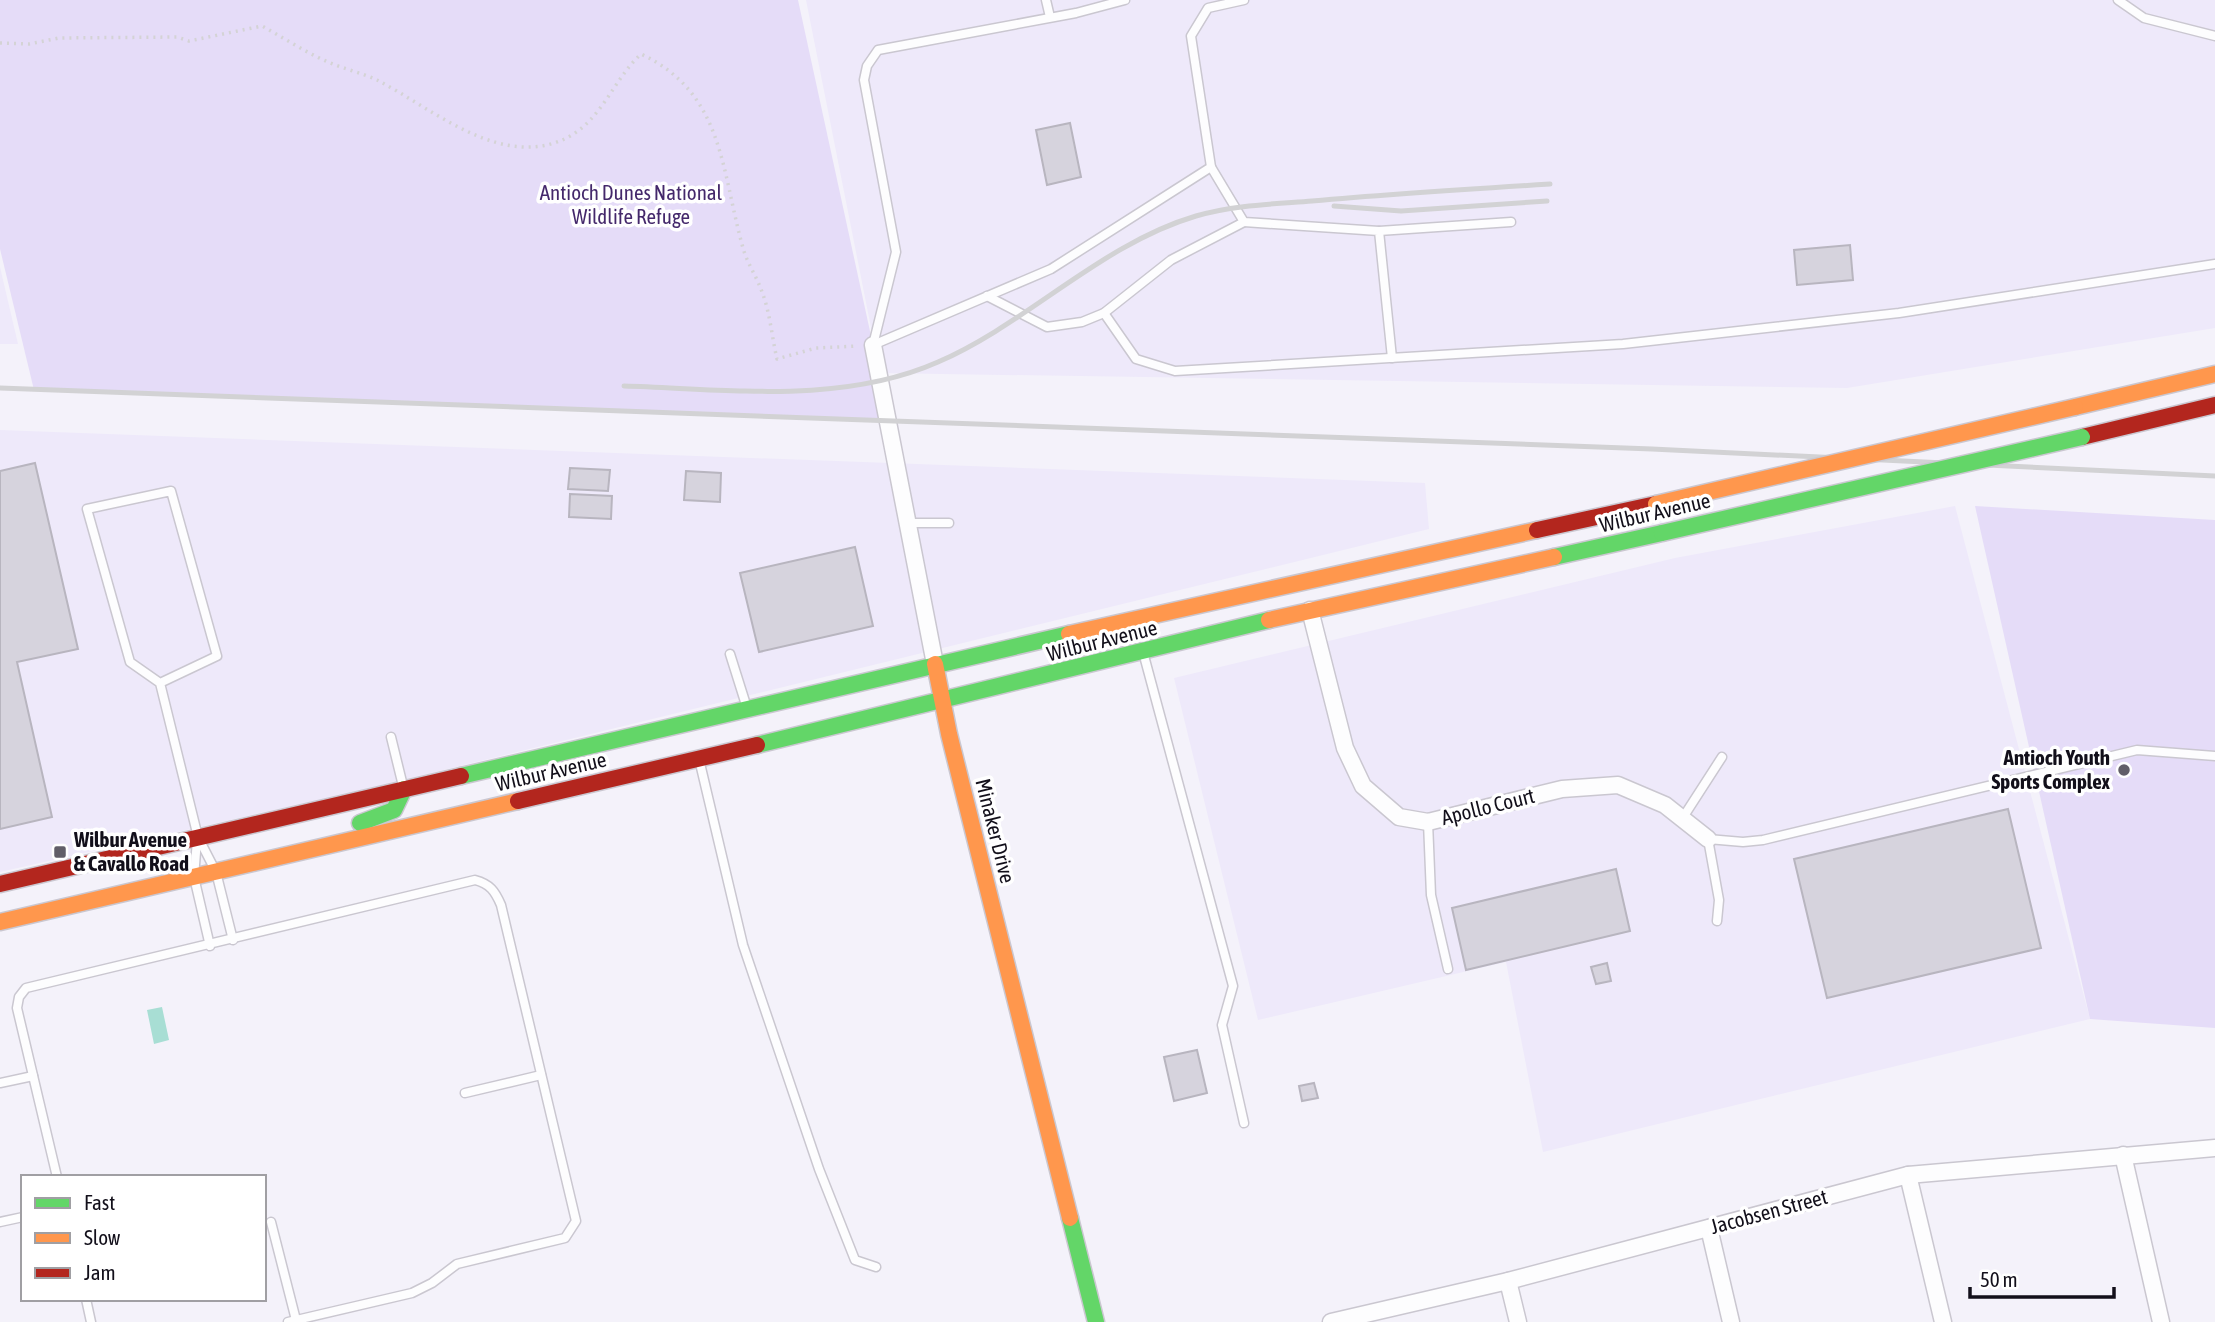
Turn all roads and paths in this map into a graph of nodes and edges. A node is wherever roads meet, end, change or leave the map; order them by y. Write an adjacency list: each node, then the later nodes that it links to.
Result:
1 (1046, 0): 5 (lane)
2 (1125, 0): 5 (lane)
3 (1244, 0): 8 (lane)
4 (2118, 0): 6 (lane)
5 (1050, 17): 15 (lane)
6 (2215, 36)
7 (0, 43): 15 (path)
8 (1211, 167): 9 (lane); 13 (lane)
9 (1244, 222): 11 (lane); 14 (lane)
10 (1511, 222): 11 (lane)
11 (1379, 231): 16 (lane)
12 (2215, 264): 16 (lane)
13 (987, 296): 14 (lane); 15 (lane)
14 (1104, 313): 16 (lane)
15 (873, 345): 19 (street, Minaker Drive)
16 (1392, 358)
17 (2215, 374): 21 (main road, Wilbur Avenue, bridge)
18 (2215, 405): 22 (main road, Wilbur Avenue, bridge)
19 (907, 523): 20 (lane); 25 (street, Minaker Drive)
20 (949, 523)
21 (1303, 581): 22 (main road); 25 (main road, Wilbur Avenue)
22 (1310, 610): 23 (main road, Wilbur Avenue); 35 (street, Apollo Court)
23 (1143, 652): 27 (main road, Wilbur Avenue); 51 (lane)
24 (730, 654): 28 (lane)
25 (934, 664): 27 (main road, Minaker Drive); 28 (main road, Wilbur Avenue)
26 (160, 682): 26 (lane); 36 (lane)
27 (942, 702): 32 (main road, Wilbur Avenue); 65 (main road, Minaker Drive)
28 (747, 708): 33 (main road, Wilbur Avenue)
29 (391, 737): 33 (lane)
30 (2215, 756): 37 (lane)
31 (1722, 757): 34 (lane)
32 (699, 759): 38 (main road, Wilbur Avenue); 60 (lane)
33 (404, 789): 36 (main road, Wilbur Avenue); 38 (main road)
34 (1682, 819): 35 (street, Apollo Court); 37 (street, Apollo Court)
35 (1429, 822): 46 (lane)
36 (198, 837): 39 (lane); 40 (lane); 41 (main road, Wilbur Avenue)
37 (1708, 839): 42 (lane)
38 (320, 846): 39 (main road, Wilbur Avenue)
39 (216, 872): 40 (main road, Wilbur Avenue); 44 (lane)
40 (194, 877): 43 (main road, Wilbur Avenue); 45 (lane)
41 (0, 884)
42 (1717, 921)
43 (0, 922)
44 (233, 940): 45 (lane); 47 (lane)
45 (210, 946): 48 (lane)
46 (1448, 969)
47 (541, 1075): 50 (lane); 63 (lane)
48 (33, 1076): 49 (lane); 54 (lane)
49 (0, 1083)
50 (465, 1093)
51 (1244, 1123)
52 (2215, 1149): 53 (street, Jacobsen Street)
53 (2123, 1155): 55 (street, Jacobsen Street); 70 (street)
54 (57, 1175)
55 (1908, 1175): 59 (street, Jacobsen Street); 69 (street)
56 (21, 1217): 57 (lane)
57 (0, 1222)
58 (271, 1222): 63 (lane)
59 (1709, 1228): 61 (street, Jacobsen Street); 68 (street)
60 (876, 1267)
61 (1508, 1281): 66 (street, Jacobsen Street); 67 (street)
62 (86, 1301): 64 (lane)
63 (292, 1321)
64 (91, 1322)
65 (1096, 1322)
66 (1331, 1322)
67 (1518, 1322)
68 (1731, 1322)
69 (1943, 1322)
70 (2161, 1322)

